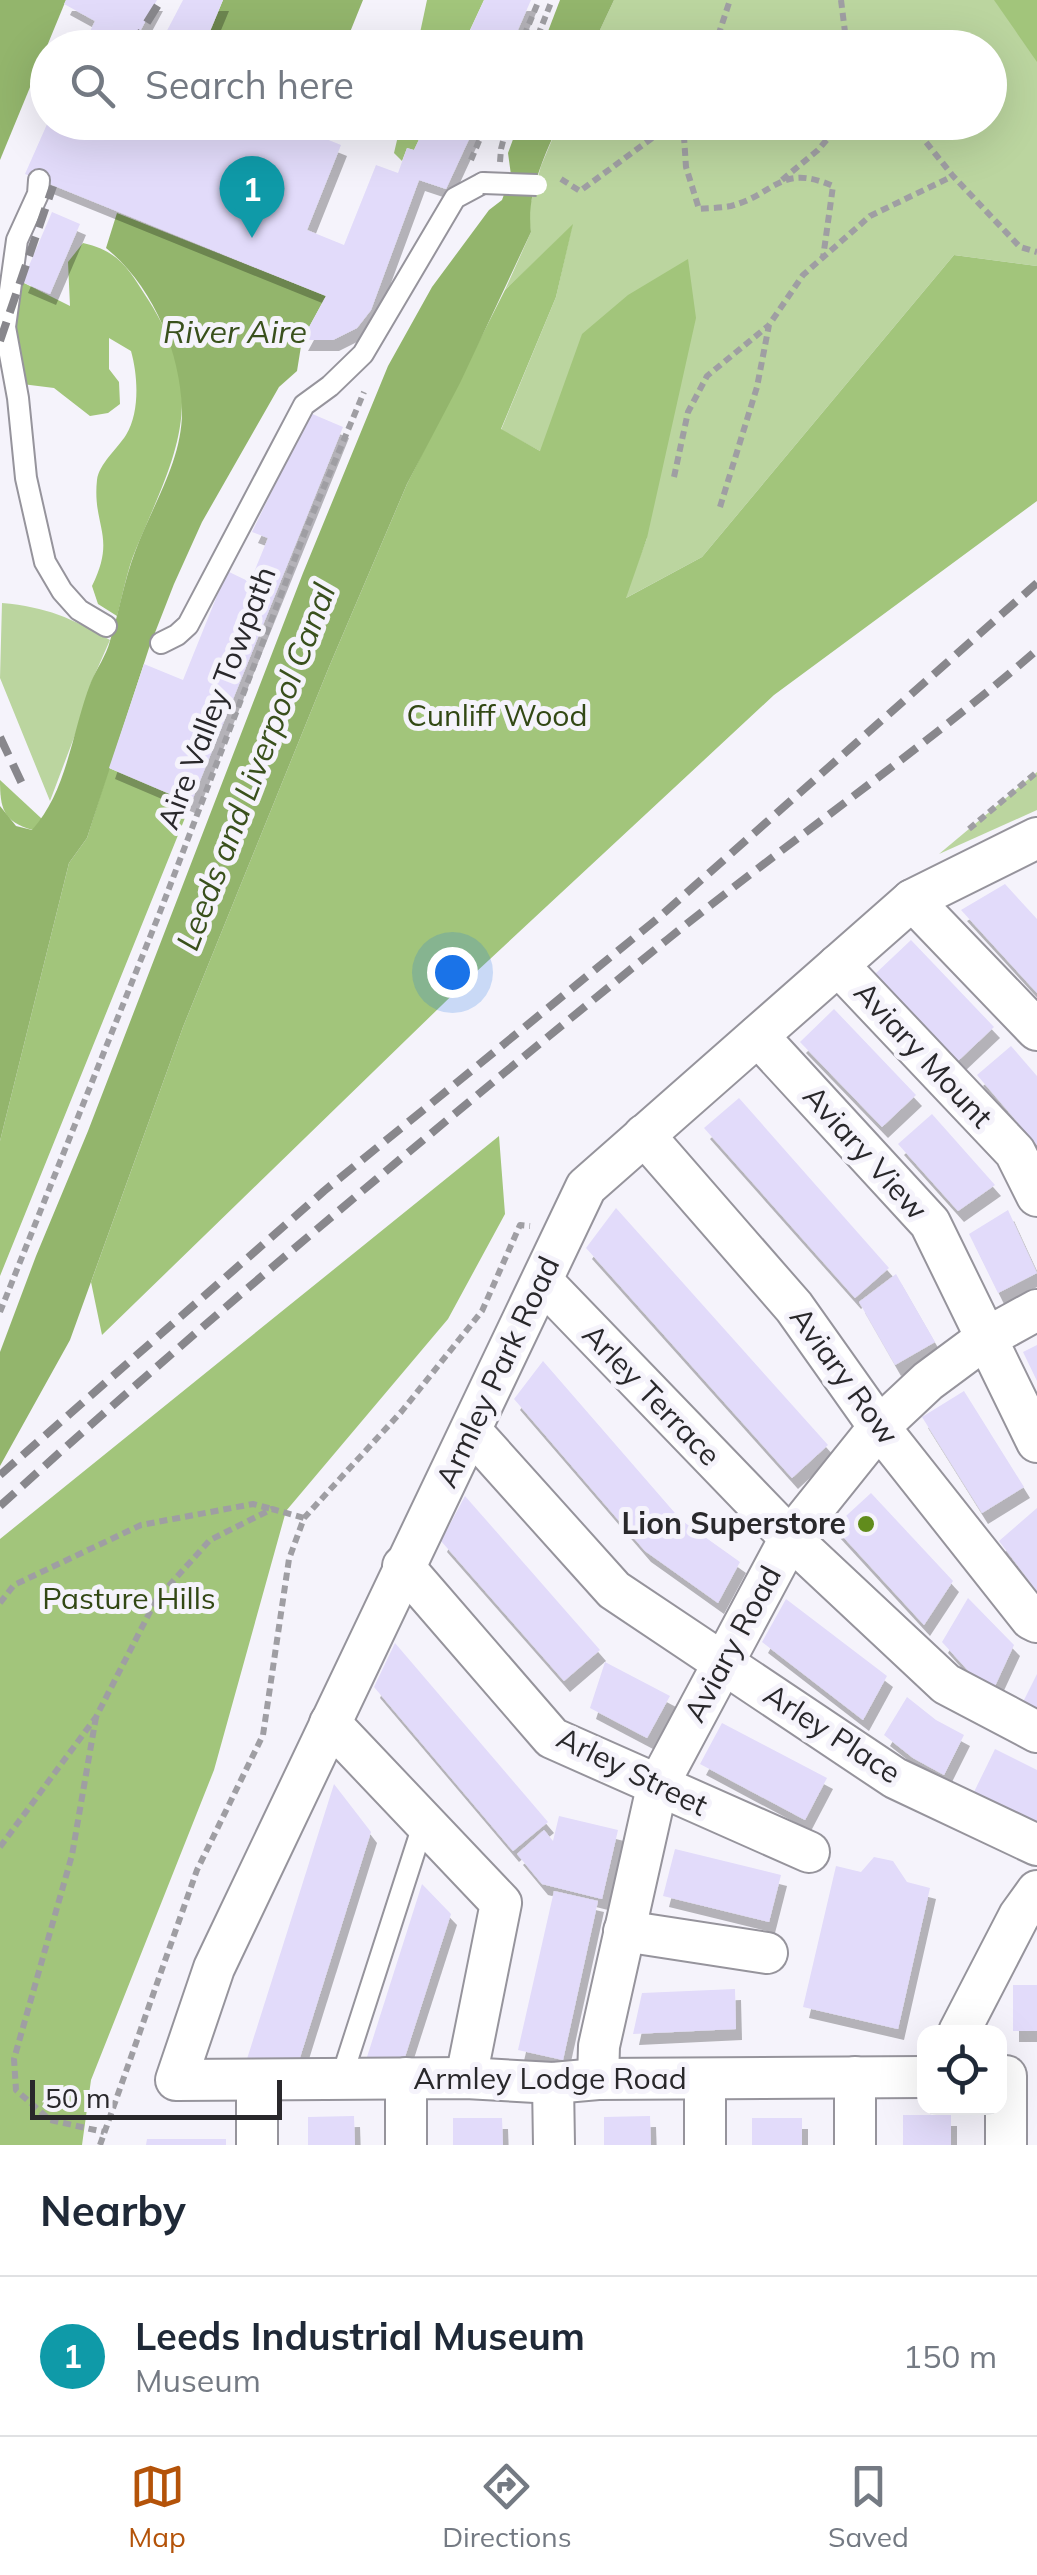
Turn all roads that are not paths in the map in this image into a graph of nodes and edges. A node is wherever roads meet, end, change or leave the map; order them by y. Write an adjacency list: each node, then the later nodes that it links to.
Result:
1 (544, 178): 4 (lane, bridge)
2 (40, 180): 3 (lane)
3 (106, 626)
4 (161, 643)
5 (1029, 855): 6 (street, Armley Park Road)
6 (912, 900): 7 (street, Armley Park Road); 8 (street)
7 (838, 965): 9 (street, Armley Park Road); 11 (street, Aviary Mount)
8 (1037, 1030)
9 (758, 1036): 10 (street, Armley Park Road); 14 (street, Aviary View)
10 (644, 1135): 12 (street, Armley Park Road); 15 (street, Aviary Row)
11 (1037, 1196)
12 (542, 1282): 16 (street, Armley Park Road); 18 (street, Arley Terrace)
13 (1037, 1310): 14 (street, Aviary Road)
14 (986, 1338): 15 (street, Aviary Road); 17 (street, Aviary View)
15 (879, 1426): 18 (street, Aviary Road); 20 (street, Aviary Row)
16 (472, 1432): 19 (street, Armley Park Road); 21 (street, Arley Place)
17 (1037, 1442)
18 (790, 1538): 21 (street, Aviary Road); 23 (street, Arley Terrace)
19 (403, 1566): 22 (street, Armley Park Road); 24 (street, Arley Street)
20 (1037, 1622)
21 (722, 1663): 24 (street, Aviary Road); 26 (street, Arley Place)
22 (330, 1722): 25 (street); 38 (street, Armley Park Road)
23 (1037, 1732)
24 (657, 1787): 27 (street, Arley Street); 29 (street, Aviary Road)
25 (424, 1822): 36 (street); 37 (lane)
26 (1037, 1845)
27 (809, 1852)
28 (1037, 1891): 31 (street)
29 (624, 1931): 30 (street); 40 (street, Aviary Road)
30 (767, 1953)
31 (963, 2025)
32 (1014, 2076): 48 (street)
33 (855, 2077): 34 (street, Armley Lodge Road); 41 (street, Armley Lodge Road); 47 (street)
34 (917, 2077)
35 (406, 2078): 36 (street, Armley Lodge Road); 37 (street, Armley Lodge Road); 44 (street)
36 (466, 2078): 42 (street, Armley Lodge Road)
37 (341, 2079): 39 (street, Armley Lodge Road)
38 (176, 2080): 39 (street, Armley Lodge Road)
39 (257, 2080): 43 (street)
40 (598, 2080): 41 (street, Armley Lodge Road); 42 (street, Armley Lodge Road)
41 (705, 2080): 46 (street)
42 (554, 2083): 45 (street)
43 (257, 2145)
44 (406, 2145)
45 (554, 2145)
46 (705, 2145)
47 (856, 2145)
48 (1006, 2145)

